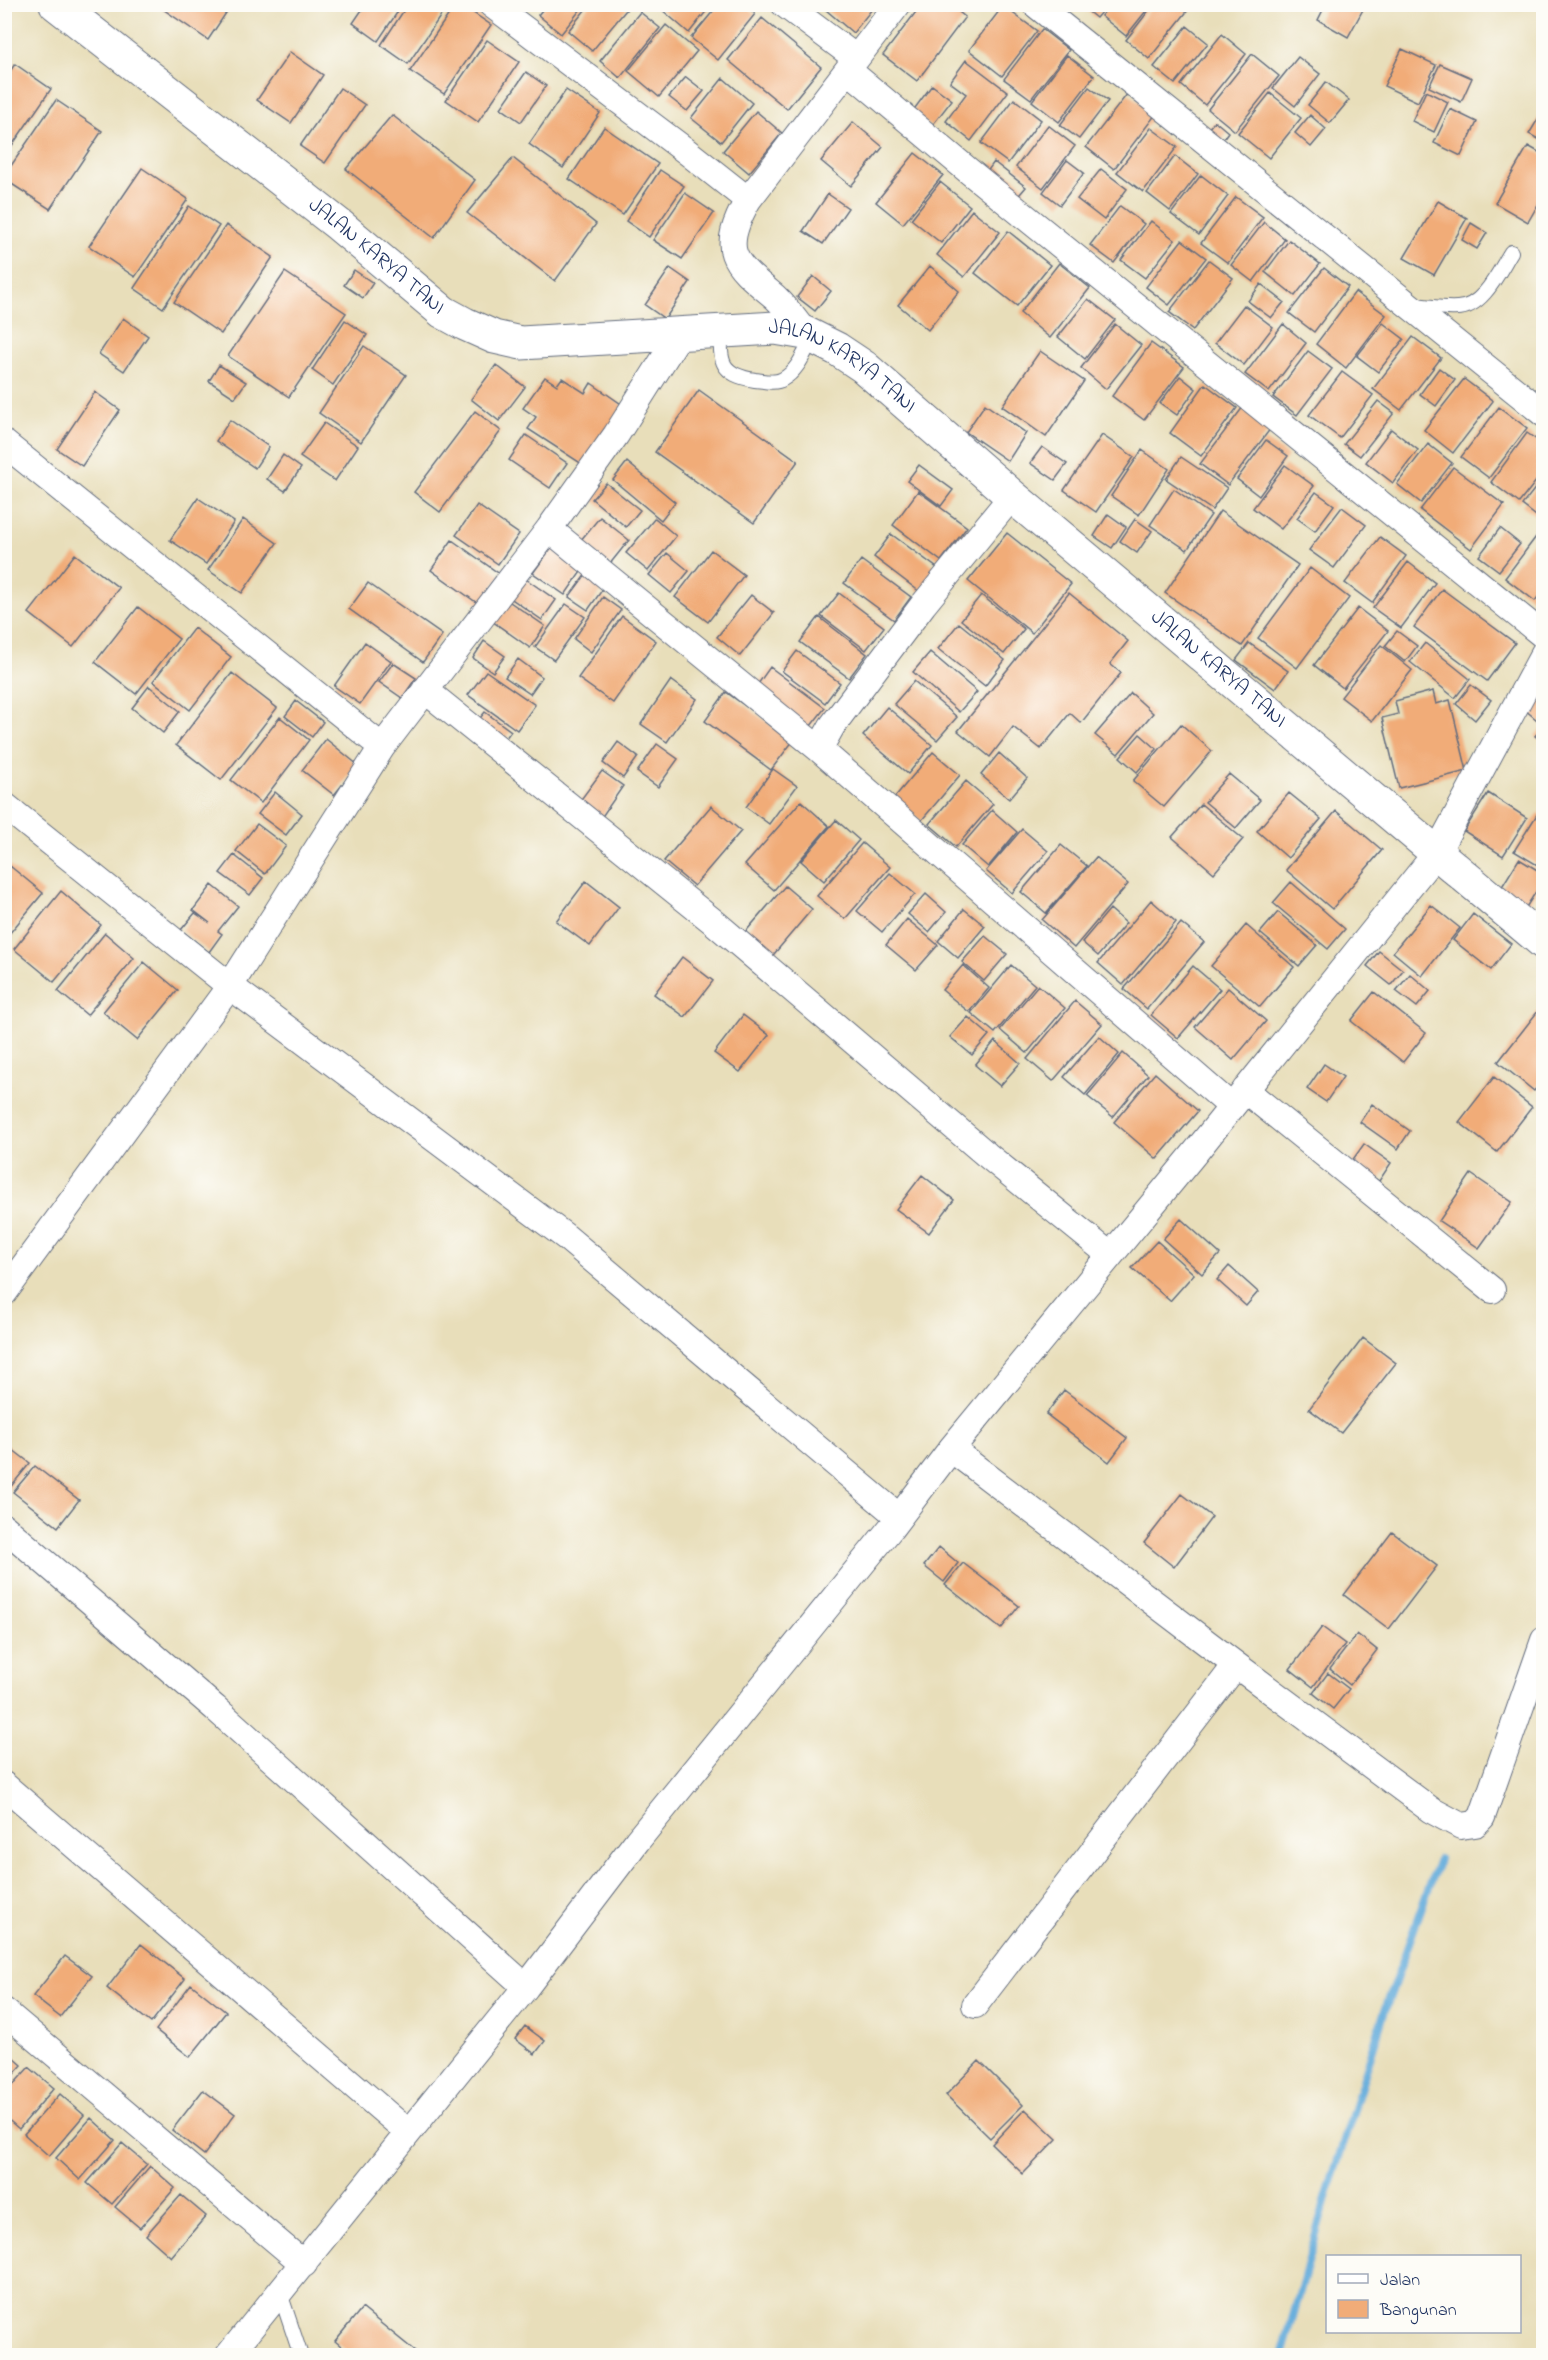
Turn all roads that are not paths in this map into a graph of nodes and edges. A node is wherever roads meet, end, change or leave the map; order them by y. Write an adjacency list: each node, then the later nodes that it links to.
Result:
1 (56, 4): 11 (street, JALAN KARYA TANI)
2 (491, 4): 7 (street)
3 (784, 4): 6 (street)
4 (898, 4): 6 (street)
5 (1035, 4): 9 (street)
6 (852, 64): 7 (street); 17 (street)
7 (748, 200): 12 (street)
8 (1511, 252): 9 (lane)
9 (1406, 304): 13 (street)
10 (721, 330): 11 (street, JALAN KARYA TANI); 12 (street, JALAN KARYA TANI); 12 (lane)
11 (681, 332): 16 (street)
12 (809, 335): 15 (street, JALAN KARYA TANI)
13 (1544, 414)
14 (4, 443): 19 (street)
15 (1012, 496): 20 (street); 22 (street, JALAN KARYA TANI)
16 (549, 529): 18 (street); 20 (street)
17 (1542, 637): 22 (street)
18 (425, 690): 19 (street); 26 (street)
19 (382, 747): 24 (street)
20 (819, 749): 25 (street)
21 (4, 805): 24 (street)
22 (1437, 852): 23 (street, JALAN KARYA TANI); 25 (street)
23 (1544, 943)
24 (230, 986): 27 (street); 30 (street)
25 (1238, 1099): 26 (street); 28 (street)
26 (1110, 1255): 29 (street)
27 (7, 1283)
28 (1492, 1290)
29 (951, 1449): 30 (street); 33 (street)
30 (899, 1517): 35 (street)
31 (4, 1527): 35 (street)
32 (1544, 1640): 33 (street)
33 (1236, 1665): 36 (street)
34 (4, 1785): 38 (street)
35 (526, 1987): 38 (street)
36 (975, 2005)
37 (4, 2012): 39 (street)
38 (408, 2132): 39 (street)
39 (304, 2264): 40 (street)
40 (280, 2293): 41 (street); 42 (lane)
41 (228, 2355)
42 (301, 2355)

